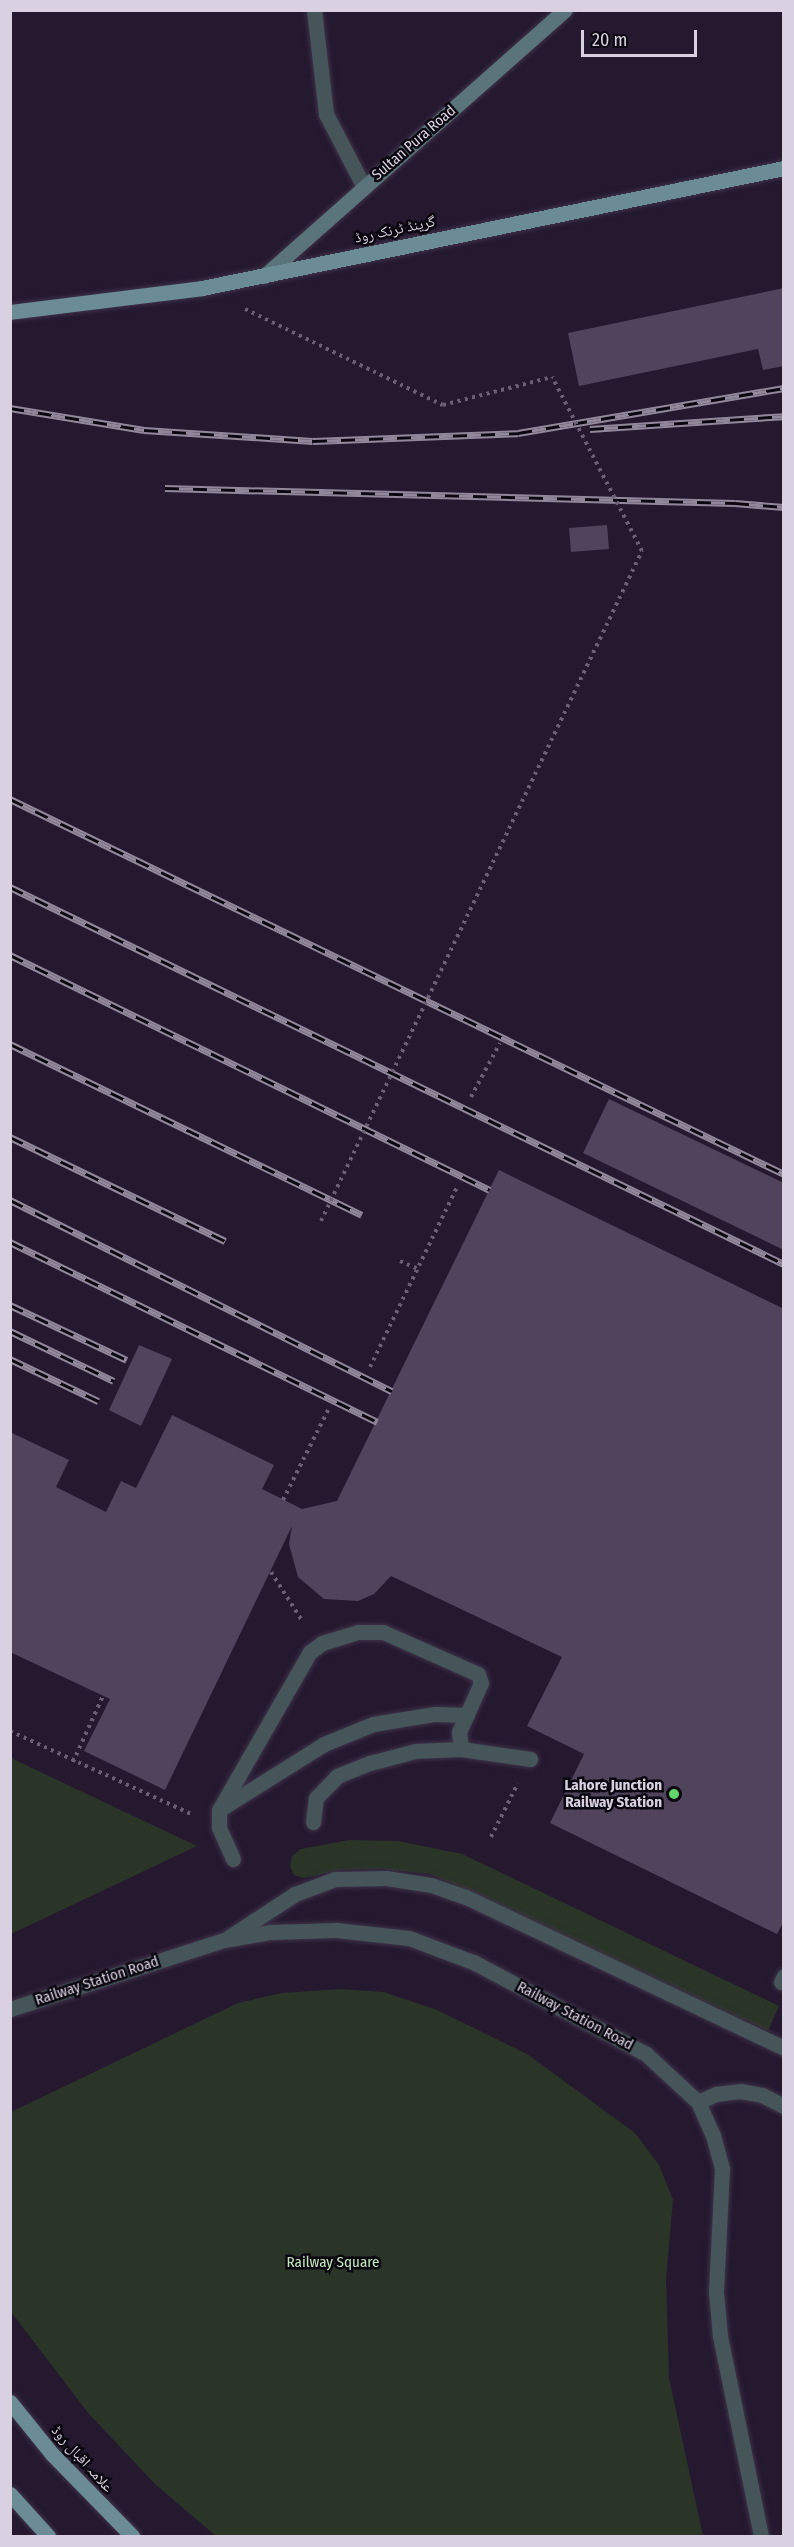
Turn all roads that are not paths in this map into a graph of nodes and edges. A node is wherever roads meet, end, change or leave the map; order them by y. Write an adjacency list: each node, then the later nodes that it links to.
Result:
1 (314, 10): 4 (street)
2 (565, 10): 4 (main road, Sultan Pura Road)
3 (783, 168): 5 (main road, گرینڈ ٹرنک روڈ)
4 (364, 187): 5 (main road, Sultan Pura Road)
5 (264, 276): 6 (main road, گرینڈ ٹرنک روڈ)
6 (10, 312)
7 (466, 1715): 8 (street); 10 (street); 10 (street)
8 (461, 1749): 9 (street); 11 (street)
9 (530, 1759)
10 (219, 1810): 12 (street)
11 (313, 1822)
12 (233, 1859)
13 (224, 1940): 14 (street, Railway Station Road); 15 (street); 16 (street, Railway Station Road)
14 (10, 2009)
15 (783, 2048)
16 (698, 2102): 17 (street); 22 (street, Railway Station Road)
17 (783, 2106)
18 (10, 2402): 21 (main road, علامہ اقبال روڈ)
19 (10, 2494): 20 (main road)
20 (48, 2536)
21 (132, 2536)
22 (760, 2536)

